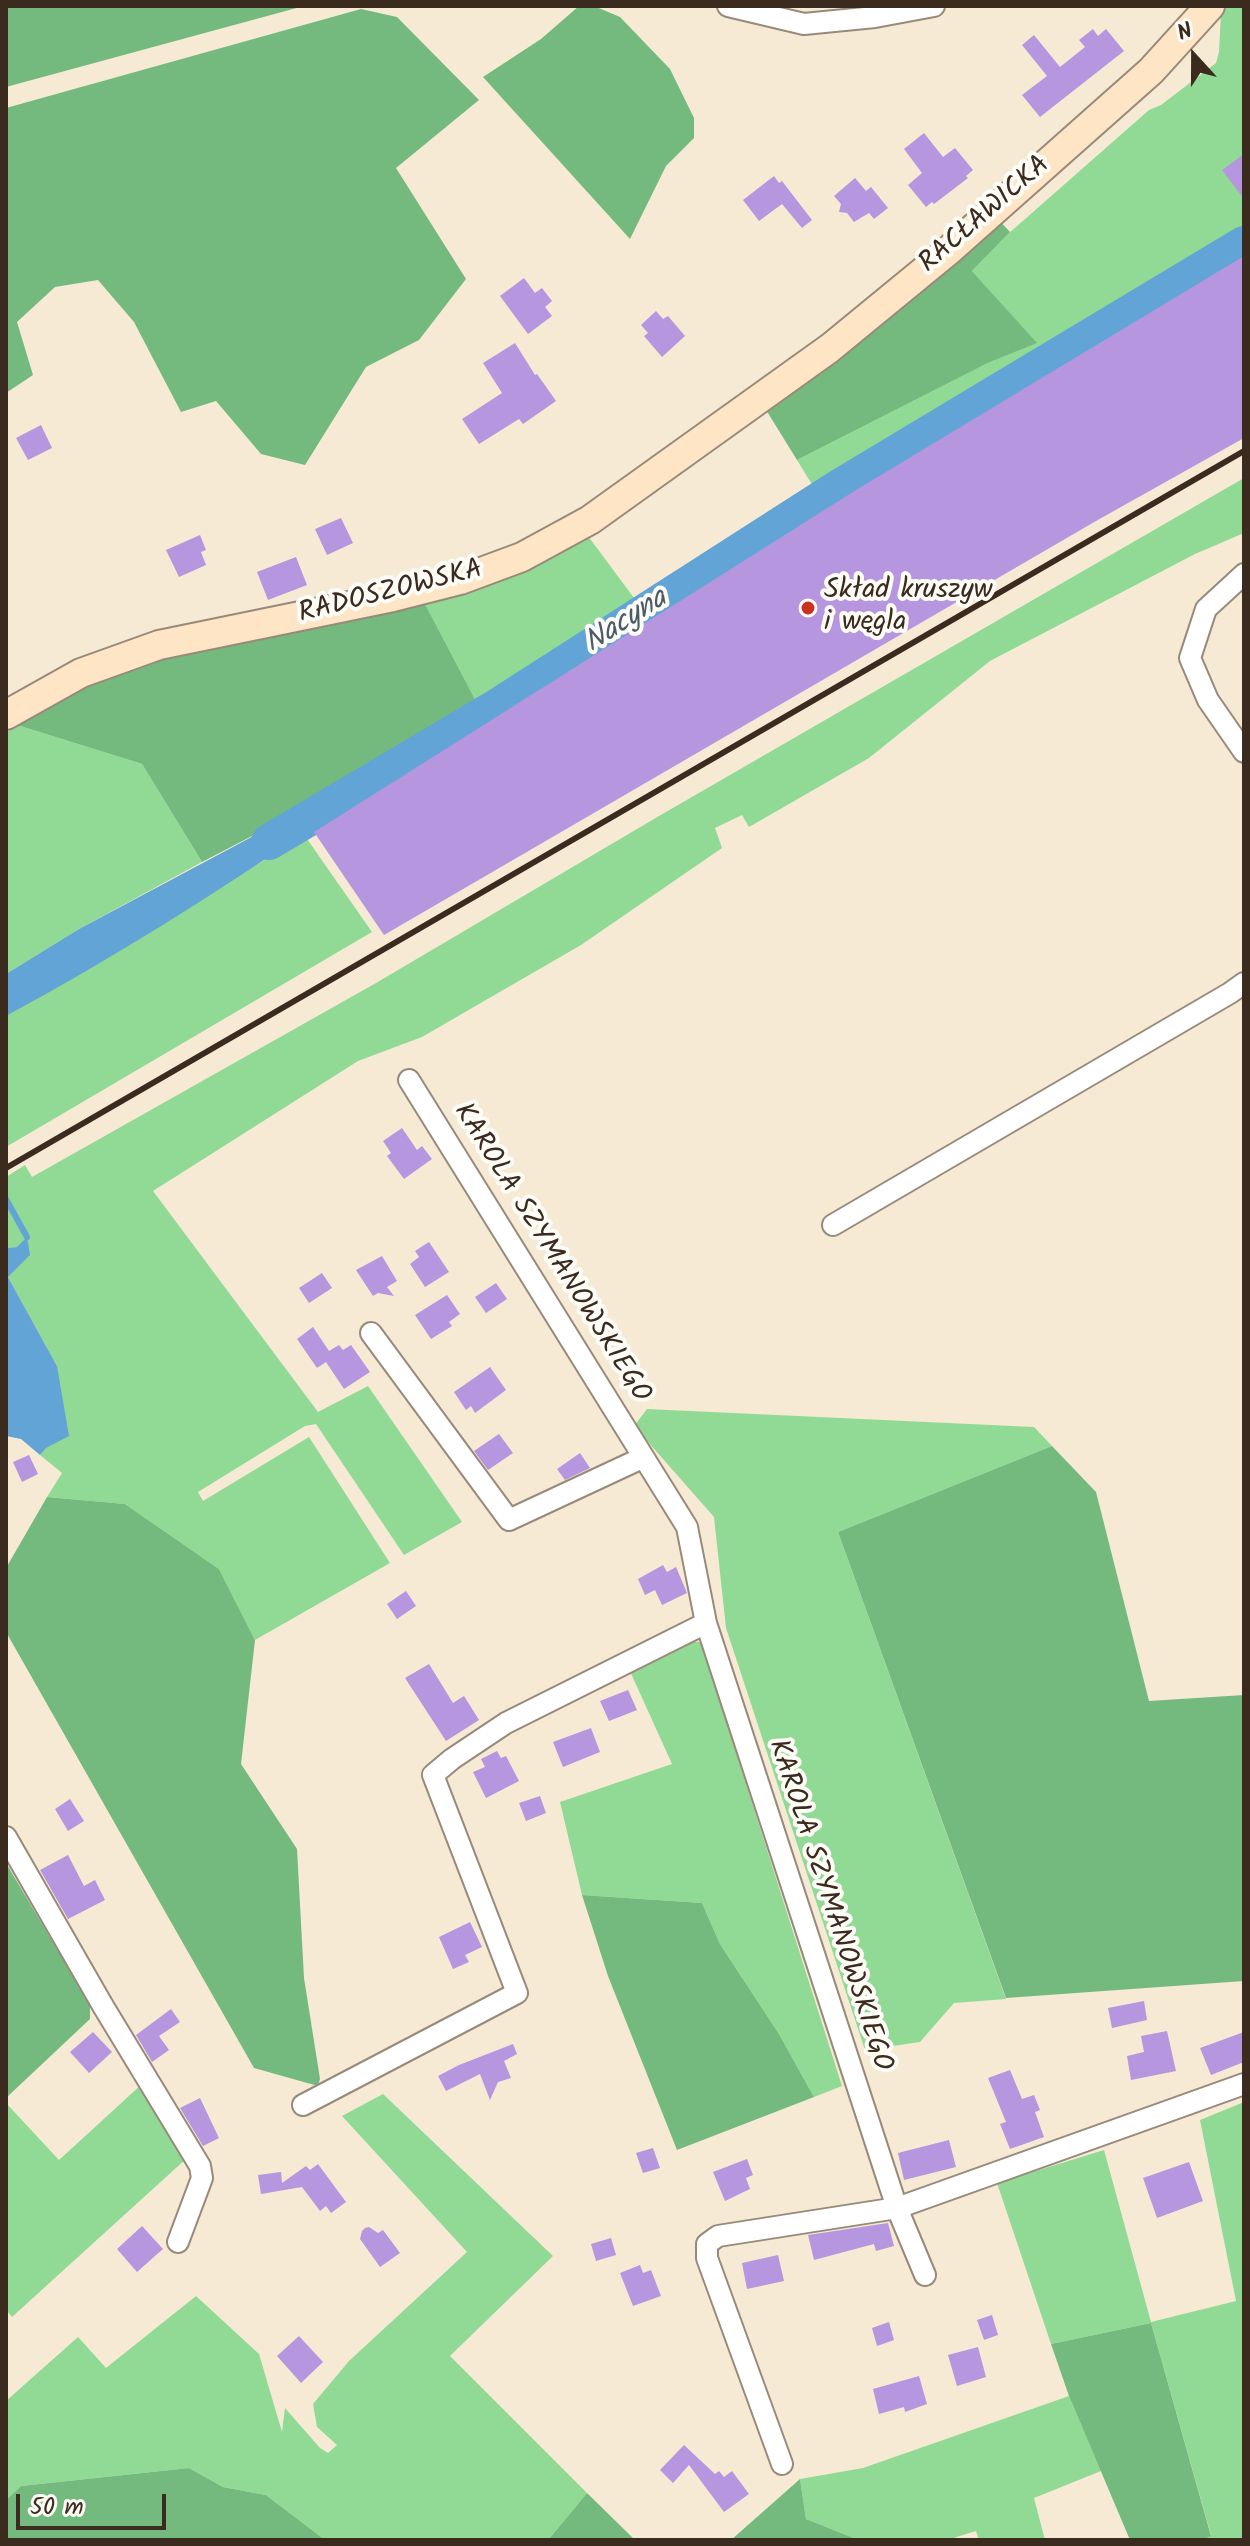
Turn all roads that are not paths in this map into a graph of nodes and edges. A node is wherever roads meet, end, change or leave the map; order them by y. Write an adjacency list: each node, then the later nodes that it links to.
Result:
1 (728, 6): 2 (street)
2 (934, 6)
3 (1210, 6): 4 (street, RACŁAWICKA)
4 (747, 409): 6 (street, RADOSZOWSKA)
5 (1244, 574): 7 (street)
6 (6, 715)
7 (1244, 752)
8 (1244, 983): 10 (street)
9 (409, 1080): 12 (street, KAROLA SZYMANOWSKIEGO)
10 (833, 1225)
11 (371, 1333): 12 (street)
12 (642, 1458): 13 (street, KAROLA SZYMANOWSKIEGO)
13 (706, 1623): 16 (street); 17 (street, KAROLA SZYMANOWSKIEGO)
14 (6, 1837): 18 (street)
15 (1244, 2084): 17 (street)
16 (303, 2105)
17 (897, 2208): 19 (street, KAROLA SZYMANOWSKIEGO); 20 (street)
18 (178, 2242)
19 (925, 2275)
20 (782, 2464)

